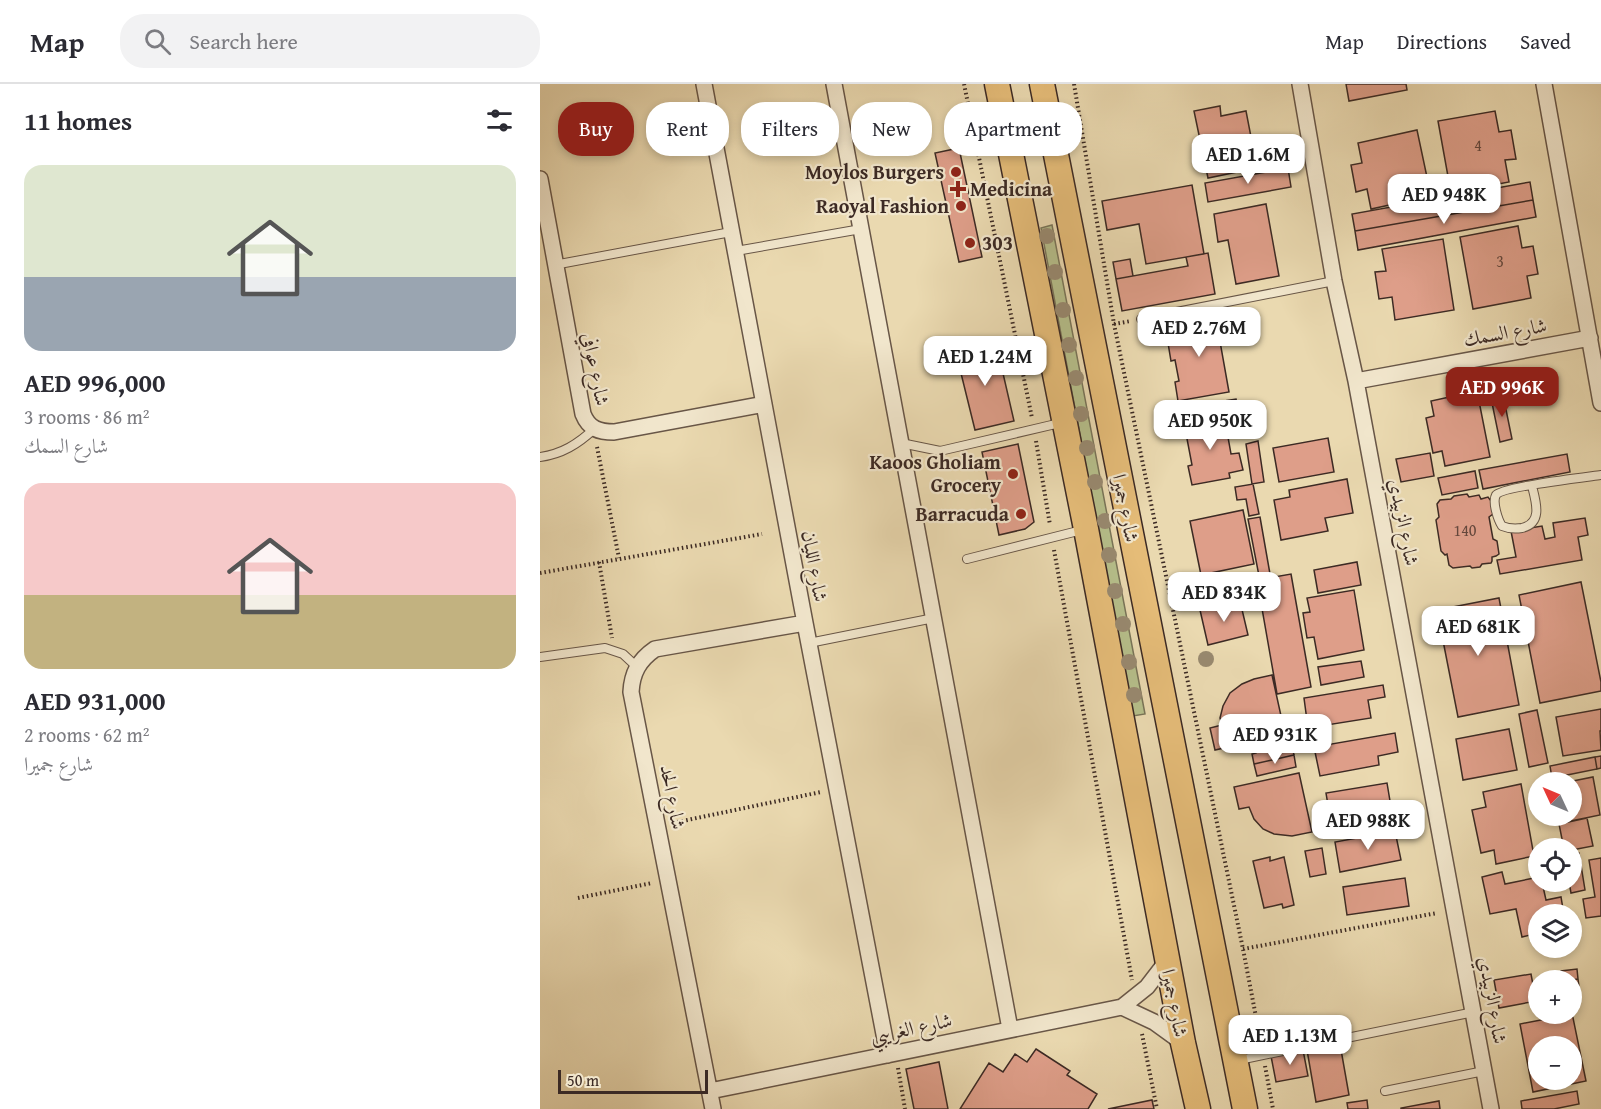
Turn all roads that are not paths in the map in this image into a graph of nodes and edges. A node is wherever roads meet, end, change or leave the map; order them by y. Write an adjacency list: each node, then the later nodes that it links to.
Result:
1 (704, 84): 9 (street, شارع الليان)
2 (834, 84): 8 (street)
3 (997, 84): 18 (main road, شارع جميرا)
4 (1042, 84): 37 (main road, شارع جميرا)
5 (1300, 84): 12 (street, شارع الزبيدي)
6 (1544, 84): 14 (street)
7 (540, 179): 11 (street, شارع عوافي)
8 (861, 229): 10 (lane); 20 (street)
9 (731, 232): 10 (street, شارع الليان); 11 (lane)
10 (736, 251): 16 (street, شارع الليان)
11 (554, 265): 19 (street, شارع عوافي)
12 (1334, 281): 13 (lane); 15 (street, شارع الزبيدي)
13 (1141, 319)
14 (1590, 338): 15 (street, شارع السمك); 17 (street)
15 (1356, 381): 33 (street, شارع الزبيدي)
16 (764, 404): 19 (street, شارع عوافي); 27 (street, شارع الليان)
17 (1601, 404)
18 (1065, 422): 20 (lane); 24 (main road, شارع جميرا)
19 (594, 429): 21 (lane)
20 (901, 443): 26 (street)
21 (540, 457)
22 (1601, 475): 23 (lane)
23 (1532, 486): 23 (lane)
24 (1086, 529): 25 (lane); 31 (main road, شارع جميرا)
25 (967, 559)
26 (934, 618): 28 (lane); 34 (street)
27 (805, 623): 28 (street, شارع الليان); 30 (street)
28 (808, 643): 36 (street, شارع الليان)
29 (540, 657): 30 (lane)
30 (637, 667): 39 (street, شارع الحد)
31 (1167, 961): 32 (street, شارع الغريبي); 35 (main road, شارع جميرا)
32 (1122, 1007): 34 (street, شارع الغريبي); 35 (street)
33 (1474, 1012): 37 (lane); 38 (street, شارع الزبيدي)
34 (1010, 1029): 36 (street, شارع الغريبي)
35 (1183, 1043): 42 (main road, شارع جميرا)
36 (892, 1054): 39 (street, شارع الغريبي)
37 (1235, 1061): 43 (main road, شارع جميرا)
38 (1485, 1071): 40 (lane); 44 (street, شارع الزبيدي)
39 (710, 1091): 41 (street, شارع الحد)
40 (1385, 1091)
41 (713, 1109)
42 (1198, 1109)
43 (1245, 1109)
44 (1491, 1109)

